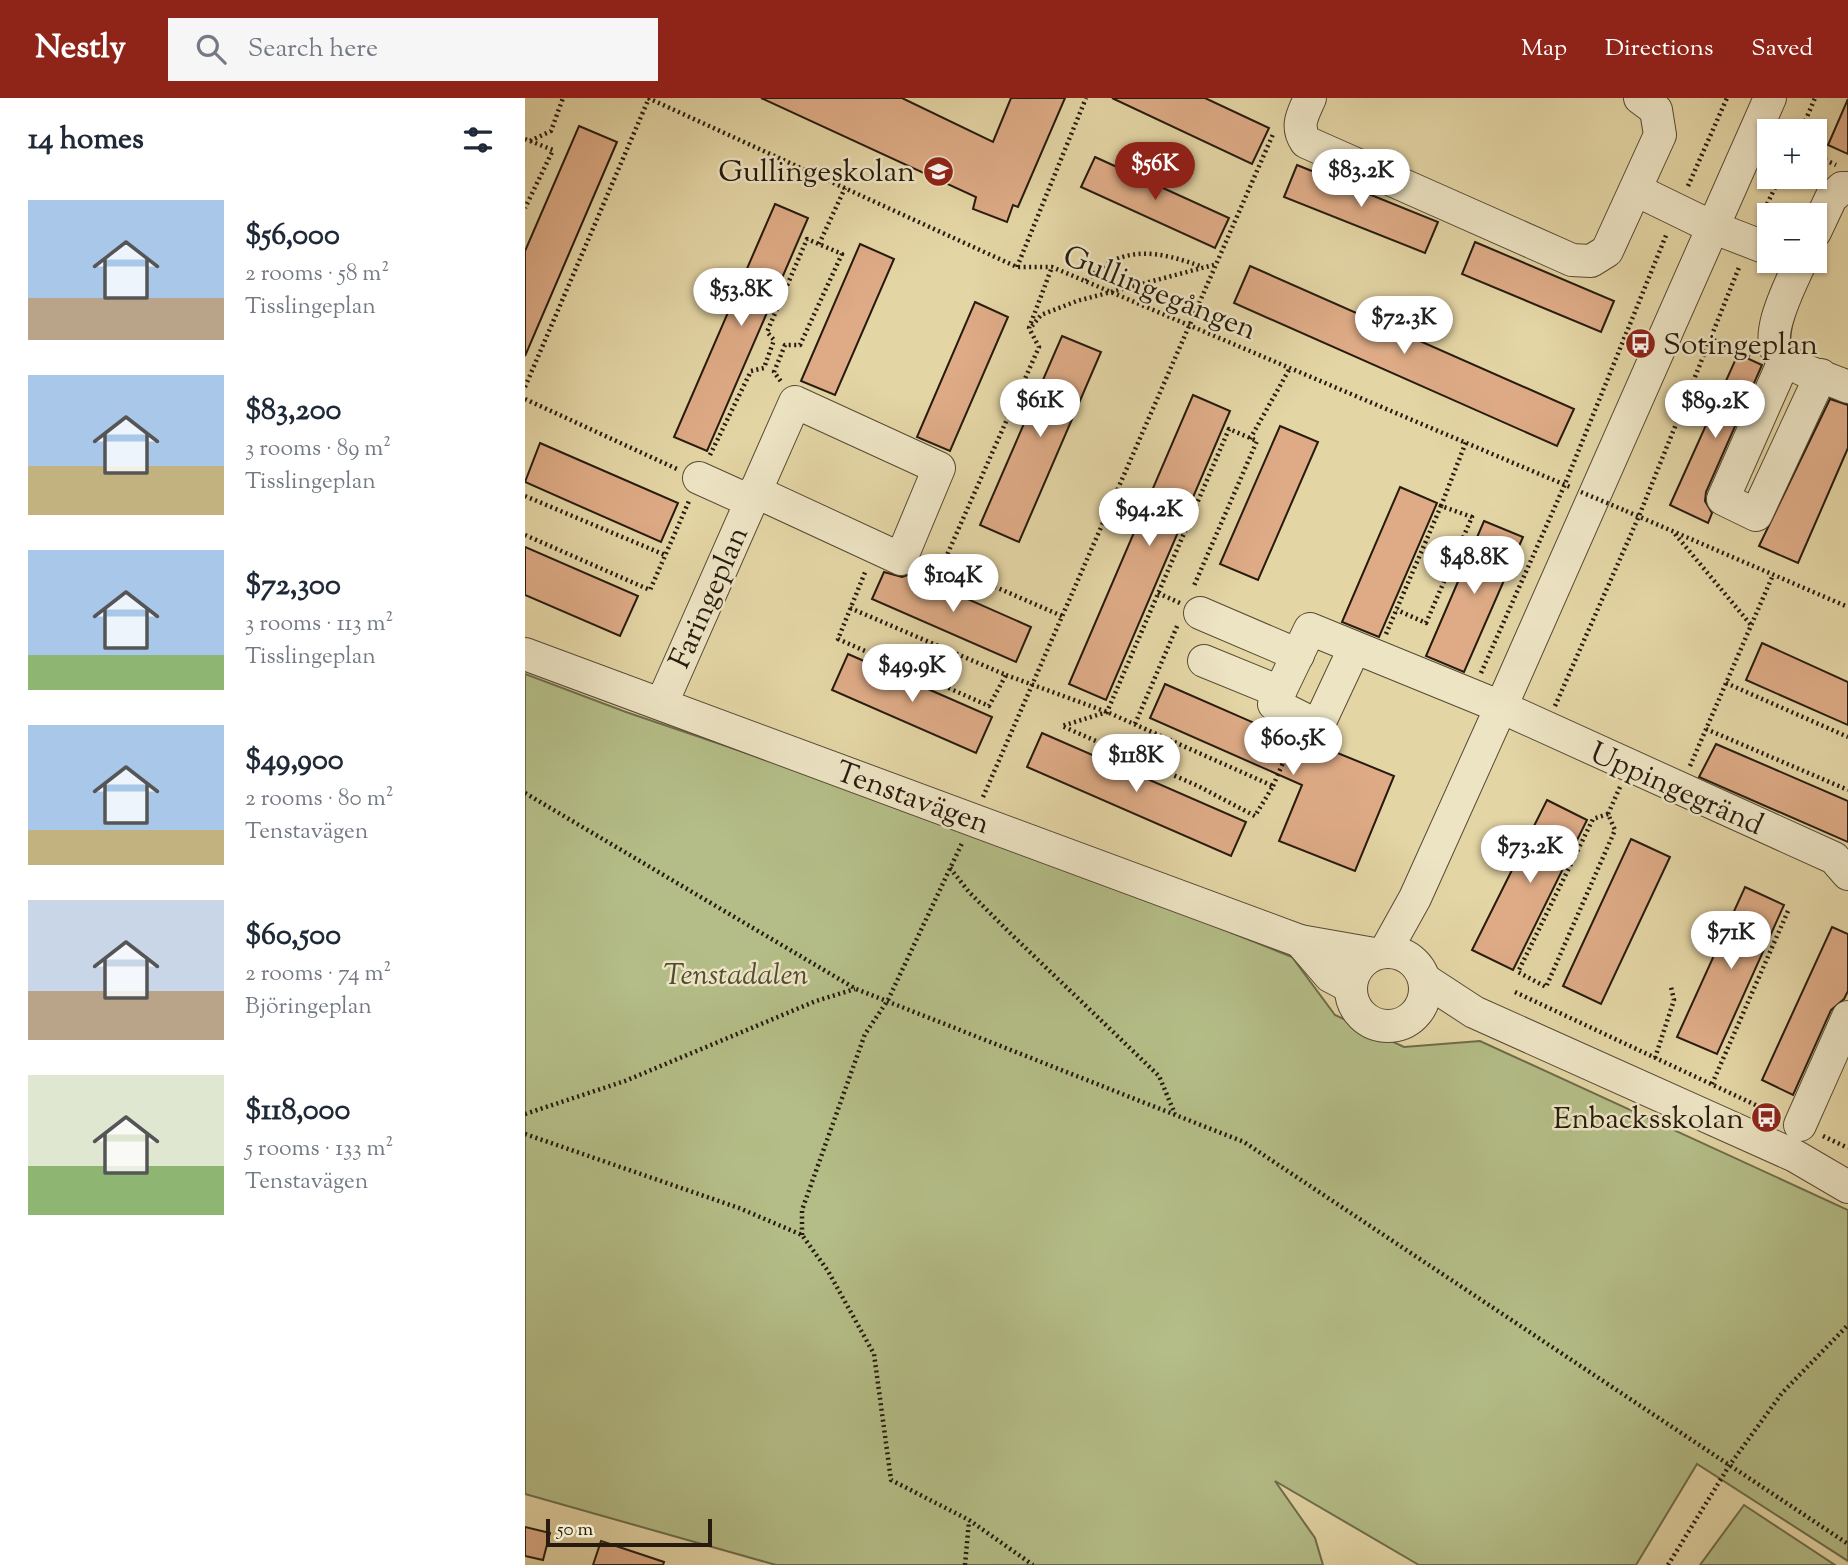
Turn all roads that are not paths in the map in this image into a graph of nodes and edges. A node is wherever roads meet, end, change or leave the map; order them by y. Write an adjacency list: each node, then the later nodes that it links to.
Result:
1 (1310, 98): 5 (street)
2 (1640, 98): 5 (street)
3 (1770, 98): 7 (street)
4 (1848, 188): 6 (street)
5 (1636, 190): 7 (street)
6 (1827, 206)
7 (1712, 227): 8 (street); 21 (street)
8 (1757, 243)
9 (1794, 273): 10 (street)
10 (1785, 359): 11 (street); 11 (street)
11 (1834, 381)
12 (699, 478): 13 (street)
13 (752, 496): 13 (street, Faringeplan); 20 (street, Faringeplan)
14 (1193, 609): 17 (street)
15 (1365, 653): 17 (street, Uppingegränd); 19 (street); 21 (street, Uppingegränd)
16 (525, 654): 20 (street, Tenstavägen)
17 (1298, 655): 19 (street)
18 (1204, 661): 19 (street)
19 (1280, 692)
20 (662, 703): 24 (street, Tenstavägen)
21 (1501, 708): 22 (street, Uppingegränd); 23 (street)
22 (1848, 873)
23 (1415, 898): 25 (street); 26 (street)
24 (1300, 941): 25 (street, Tenstavägen); 27 (street, Tenstavägen)
25 (1380, 953): 26 (street); 27 (street)
26 (1420, 971): 28 (street); 29 (street)
27 (1351, 987): 29 (street)
28 (1474, 1012): 29 (street); 32 (street)
29 (1414, 1017)
30 (1848, 1017): 31 (street)
31 (1800, 1125)
32 (1848, 1187)

